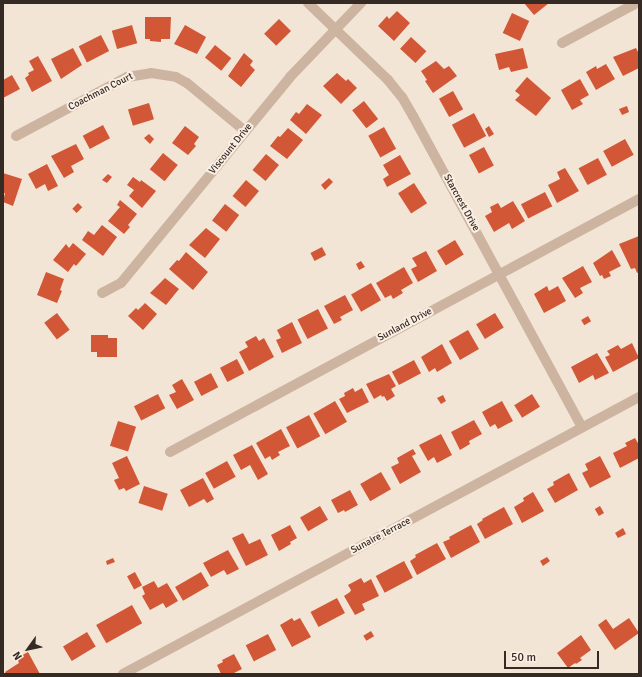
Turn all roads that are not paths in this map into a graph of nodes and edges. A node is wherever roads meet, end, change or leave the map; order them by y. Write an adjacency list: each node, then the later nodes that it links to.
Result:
1 (308, 3): 4 (street, Starcrest Drive)
2 (361, 3): 4 (street, Viscount Drive)
3 (633, 3): 5 (street)
4 (335, 29): 6 (street, Viscount Drive); 9 (street, Starcrest Drive)
5 (562, 43)
6 (245, 131): 7 (street, Coachman Court); 10 (street, Viscount Drive)
7 (16, 136)
8 (639, 199): 9 (street, Sunland Drive)
9 (500, 274): 12 (street, Starcrest Drive); 13 (street, Sunland Drive)
10 (102, 293)
11 (639, 397): 12 (street, Sunaire Terrace)
12 (582, 427): 14 (street, Sunaire Terrace)
13 (170, 452)
14 (123, 674)

